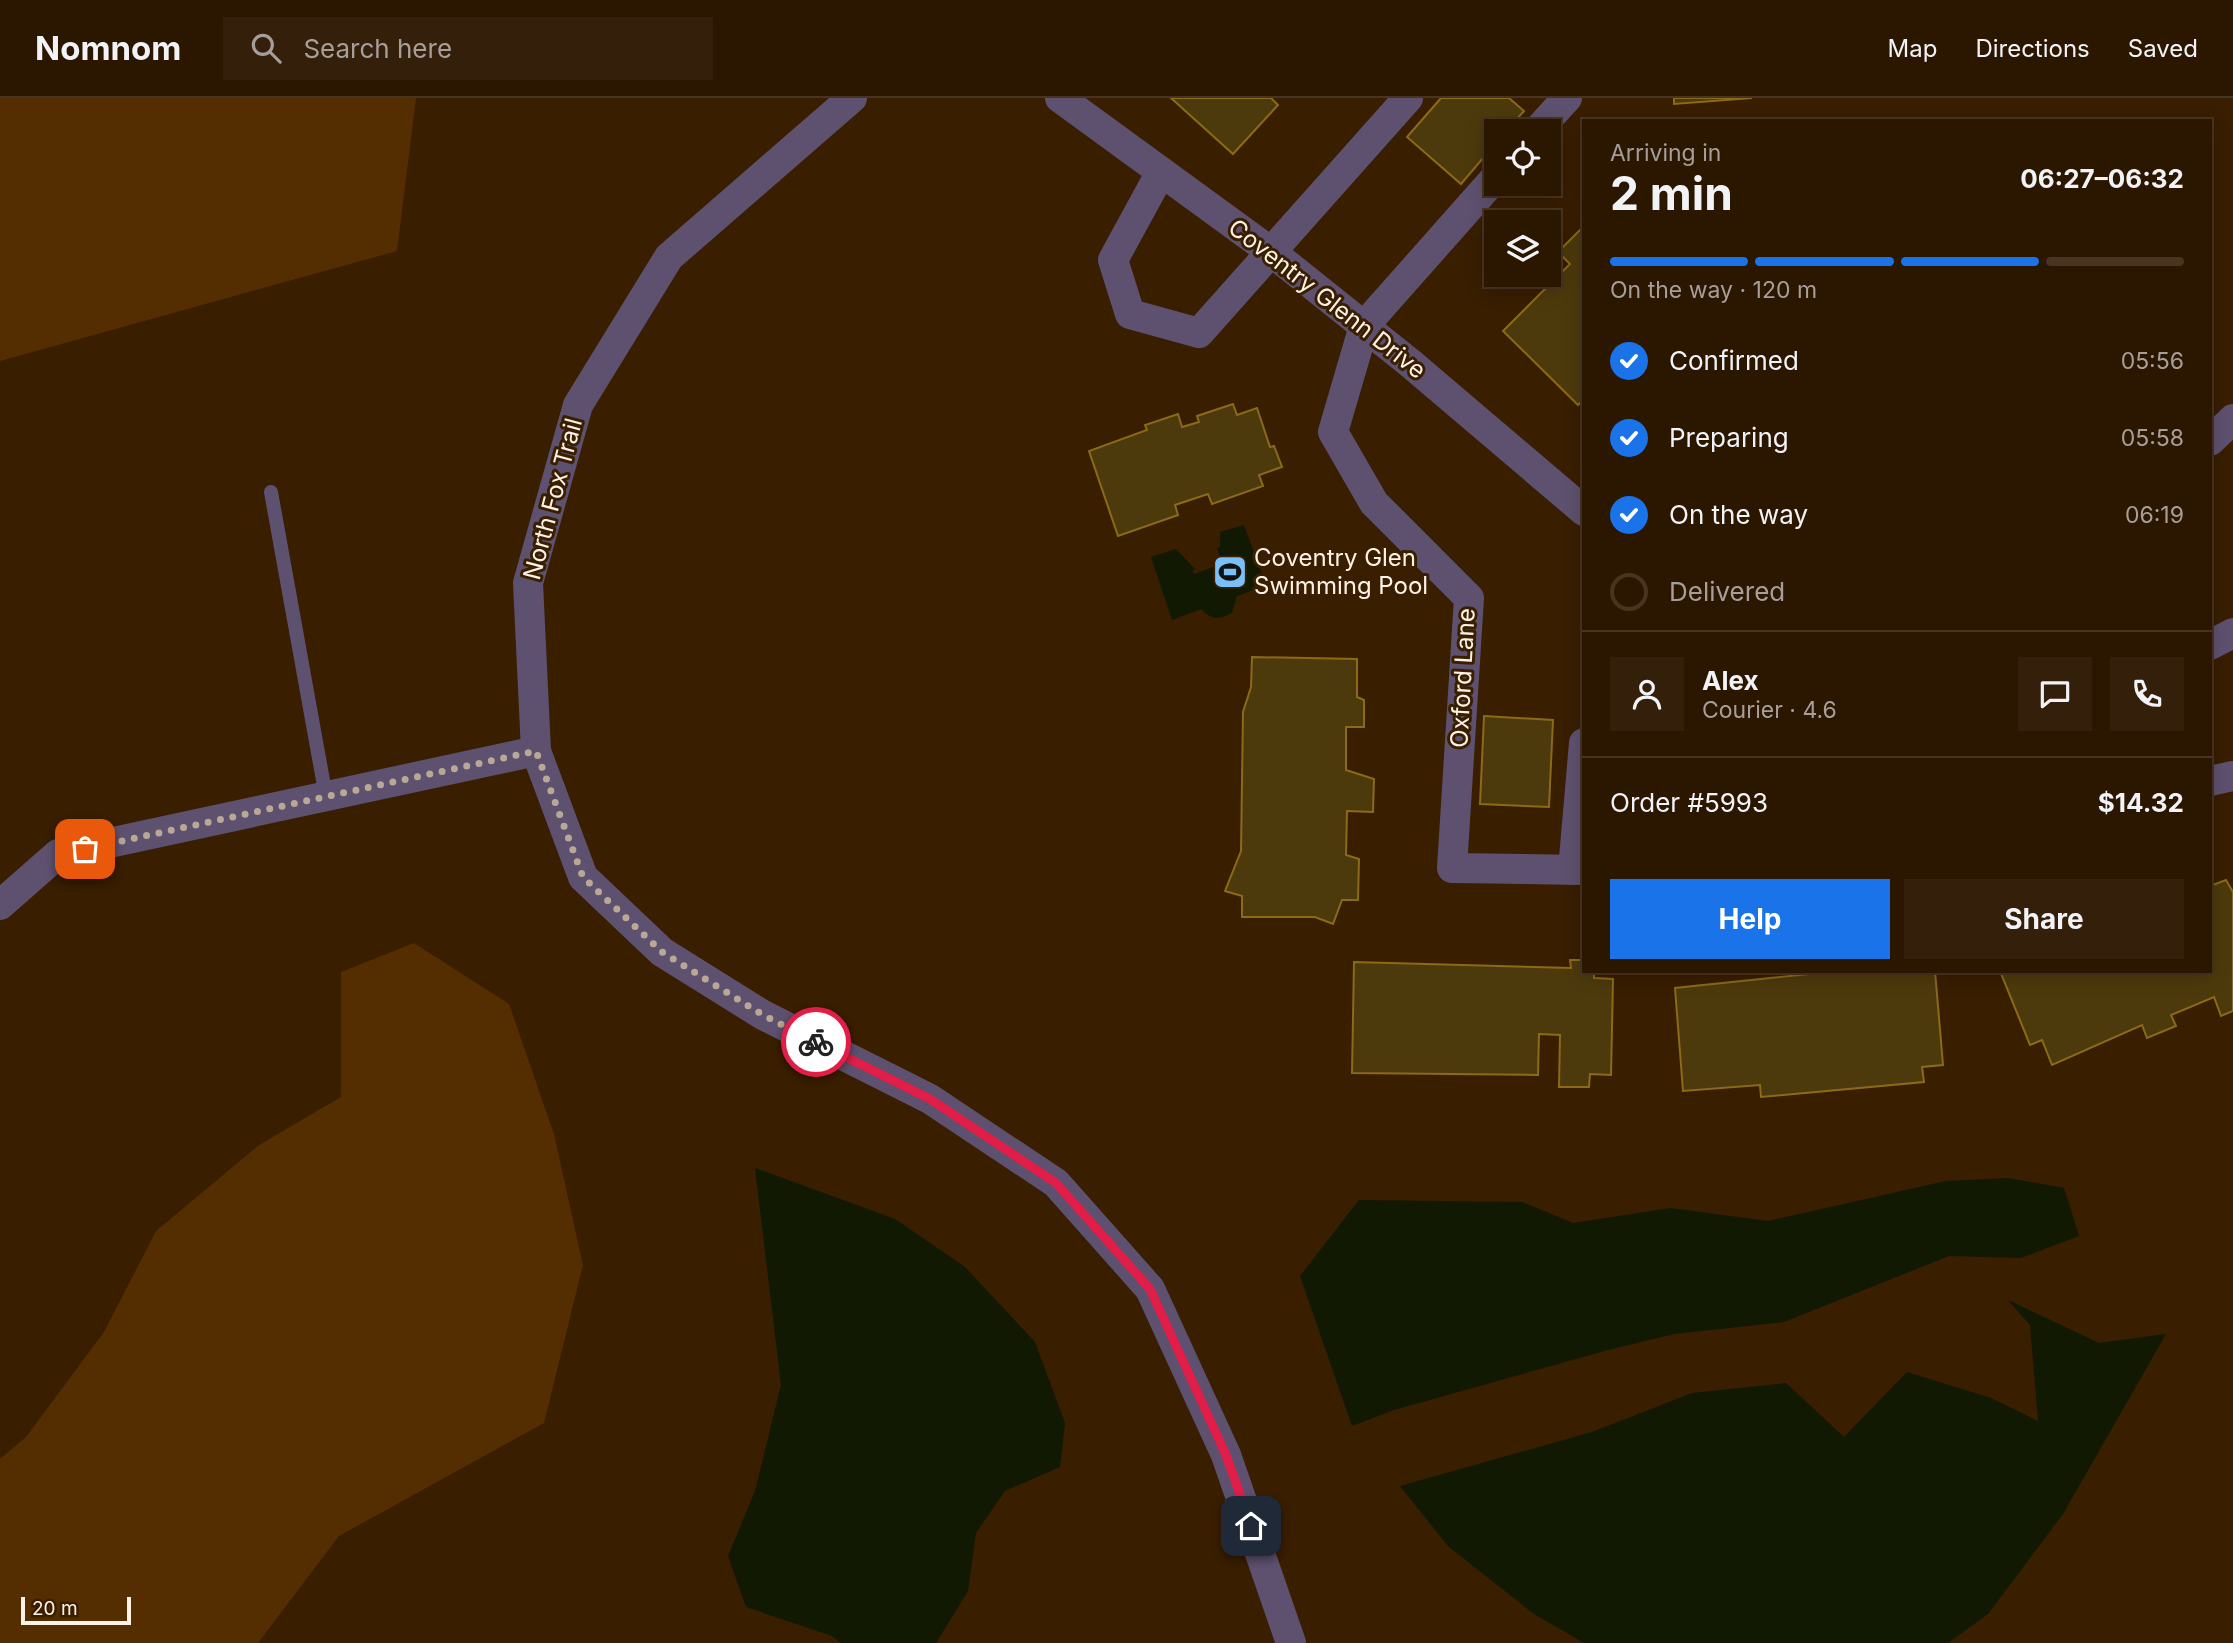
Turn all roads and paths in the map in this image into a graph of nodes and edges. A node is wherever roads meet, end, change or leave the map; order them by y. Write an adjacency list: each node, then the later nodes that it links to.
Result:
1 (852, 98): 16 (street, North Fox Trail)
2 (1060, 98): 6 (street, Coventry Glenn Drive)
3 (1408, 98): 8 (street)
4 (1567, 98): 5 (street)
5 (1548, 119)
6 (1161, 172): 8 (street, Coventry Glenn Drive); 8 (street)
7 (1484, 191): 9 (street, Oxford Lane)
8 (1270, 251): 9 (street, Coventry Glenn Drive)
9 (1364, 326): 13 (street, Coventry Glenn Drive); 21 (street, Oxford Lane)
10 (2233, 419): 11 (street)
11 (2212, 439)
12 (271, 492): 20 (lane)
13 (1582, 509)
14 (2233, 633): 15 (street)
15 (2212, 644)
16 (536, 751): 20 (street); 23 (street, North Fox Trail)
17 (2233, 776): 18 (street)
18 (2212, 781)
19 (1582, 785): 21 (street, Oxford Lane)
20 (326, 797): 22 (street)
21 (1578, 870)
22 (0, 905)
23 (1292, 1643)

